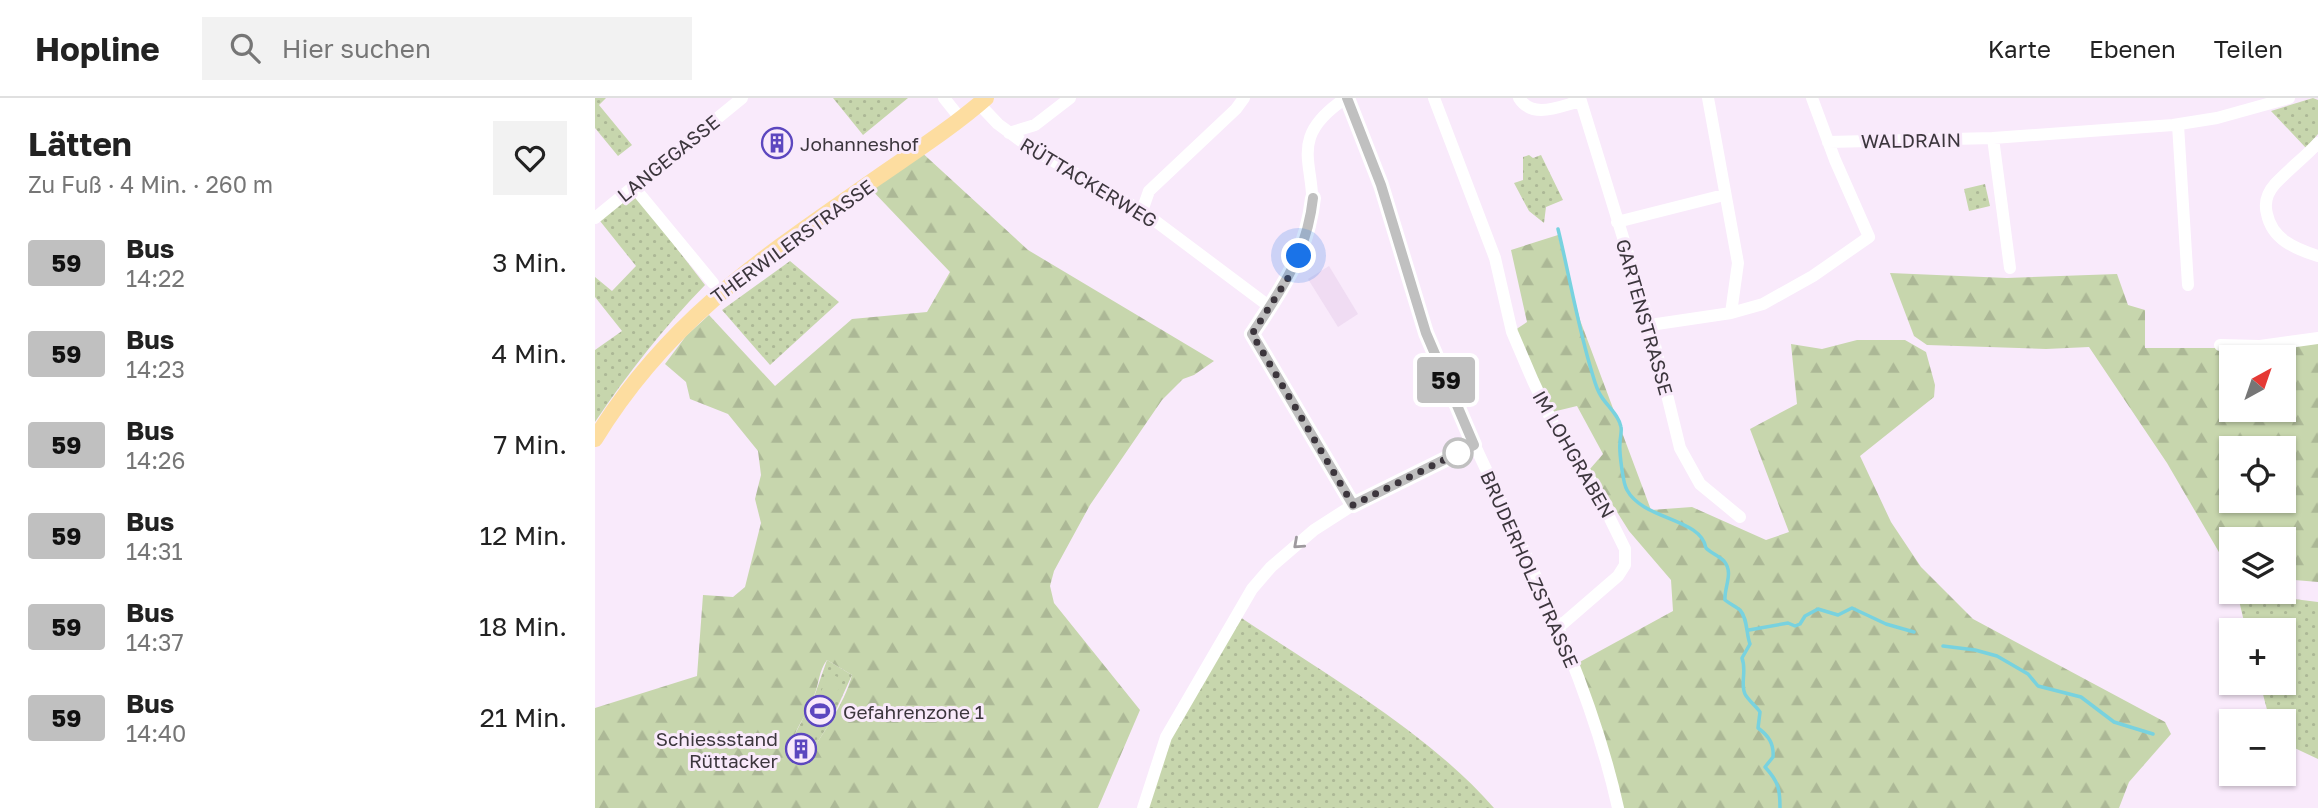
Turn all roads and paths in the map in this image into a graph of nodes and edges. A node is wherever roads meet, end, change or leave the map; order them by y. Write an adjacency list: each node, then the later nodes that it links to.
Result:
1 (742, 98): 19 (street, LANGEGASSE)
2 (944, 98): 13 (street)
3 (1070, 98): 15 (street)
4 (1244, 98): 21 (street)
5 (1346, 98): 28 (street); 34 (street, BRUDERHOLZSTRASSE)
6 (1434, 98): 37 (street, IM LOHGRABEN)
7 (1519, 98): 11 (street)
8 (1708, 98): 20 (street)
9 (1812, 98): 17 (street)
10 (2289, 98): 14 (street, WALDRAIN)
11 (1581, 99): 23 (street, GARTENSTRASSE)
12 (982, 101): 13 (main road, THERWILERSTRASSE); 15 (street, RÜTTACKERWEG)
13 (960, 118): 33 (main road, THERWILERSTRASSE)
14 (2178, 125): 16 (street, WALDRAIN); 27 (street)
15 (1009, 133): 21 (street, RÜTTACKERWEG)
16 (1993, 138): 17 (street, WALDRAIN); 25 (street)
17 (1828, 142): 29 (street)
18 (2318, 143): 24 (street)
19 (633, 186): 22 (street, LANGEGASSE); 26 (street)
20 (1724, 195): 23 (street); 29 (street)
21 (1142, 211): 28 (street, RÜTTACKERWEG)
22 (595, 218)
23 (1617, 222): 30 (street, GARTENSTRASSE)
24 (2318, 256)
25 (2010, 268)
26 (713, 283)
27 (2188, 285)
28 (1269, 307): 35 (street)
29 (1731, 313): 30 (street)
30 (1650, 326): 36 (street, GARTENSTRASSE)
31 (2318, 338): 32 (street)
32 (2267, 345)
33 (595, 439)
34 (1474, 445): 35 (street); 37 (street, BRUDERHOLZSTRASSE)
35 (1353, 505): 38 (street, one-way to 38)
36 (1740, 516)
37 (1559, 627): 39 (street, BRUDERHOLZSTRASSE)
38 (1143, 808)
39 (1618, 808)

